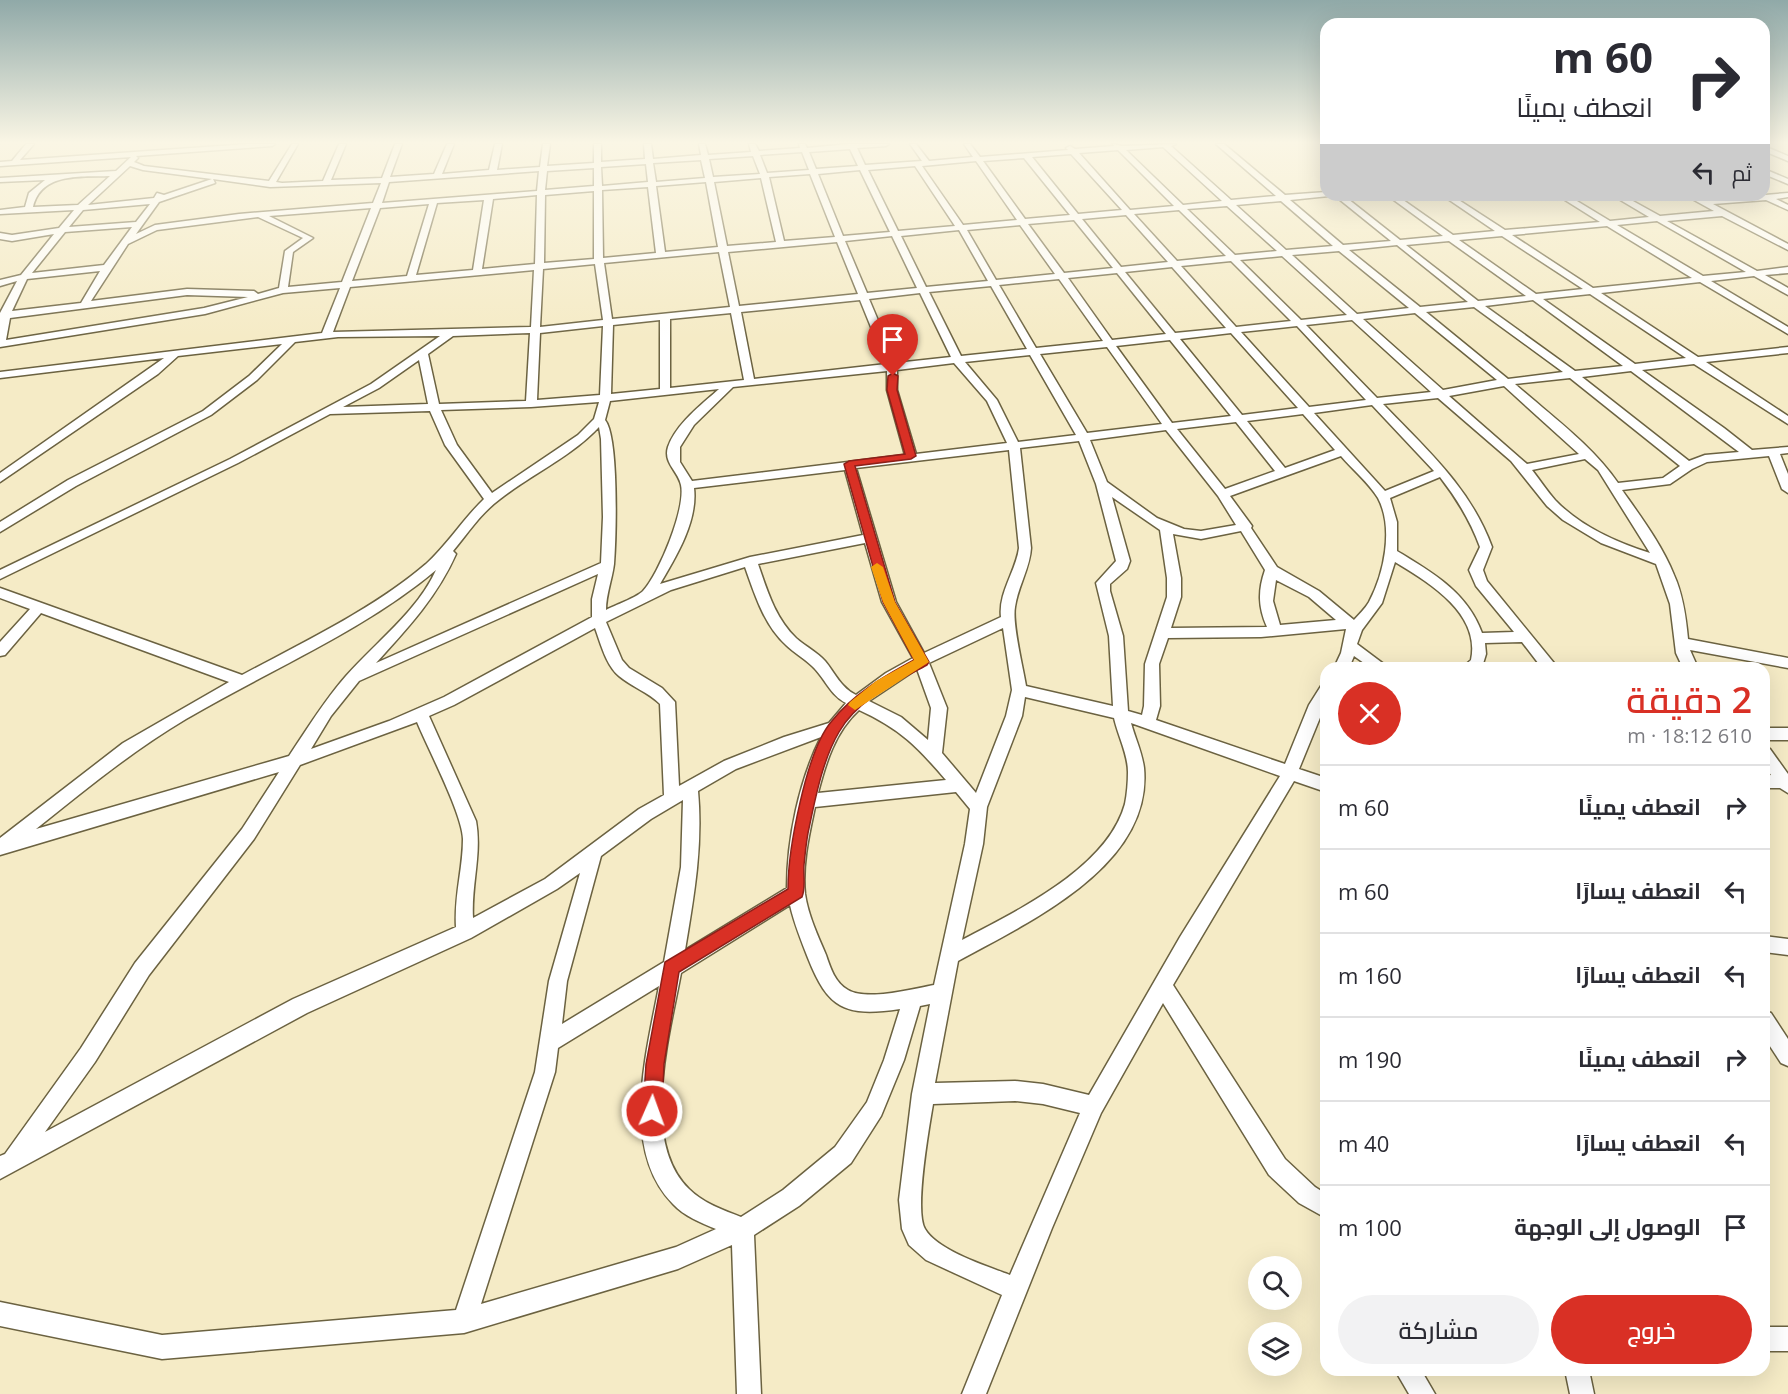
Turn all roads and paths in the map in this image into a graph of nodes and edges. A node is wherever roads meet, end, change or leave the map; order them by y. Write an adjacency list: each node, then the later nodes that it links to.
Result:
1 (21, 209): 29 (street)
2 (79, 209): 39 (street)
3 (149, 209): 37 (street)
4 (317, 209): 32 (street)
5 (376, 209): 68 (street)
6 (431, 209): 64 (street)
7 (487, 209): 60 (street)
8 (540, 209): 57 (street)
9 (598, 209): 54 (street)
10 (655, 209): 52 (street)
11 (715, 209): 50 (street)
12 (772, 209): 47 (street)
13 (828, 209): 44 (street)
14 (885, 209): 41 (street)
15 (950, 209): 38 (street)
16 (1013, 209): 35 (street)
17 (1070, 209): 33 (street)
18 (1124, 209): 30 (street)
19 (1170, 209): 30 (street)
20 (1182, 209): 53 (street)
21 (1238, 209): 51 (street)
22 (1297, 209): 49 (street)
23 (1356, 209): 46 (street)
24 (1411, 209): 43 (street)
25 (1467, 209): 40 (street)
26 (1585, 209): 36 (street)
27 (1640, 209): 34 (street)
28 (1715, 209): 31 (street)
29 (0, 212)
30 (1128, 213): 33 (street); 55 (street)
31 (1722, 213): 34 (street); 48 (street)
32 (257, 214): 45 (street); 69 (street)
33 (1077, 218): 35 (street); 58 (street)
34 (1656, 218): 36 (street); 61 (street)
35 (1023, 223): 38 (street); 63 (street)
36 (1608, 223): 40 (street); 65 (street)
37 (139, 224): 39 (street); 45 (street)
38 (962, 229): 41 (street); 67 (street)
39 (63, 230): 42 (street); 62 (street)
40 (1504, 233): 43 (street); 70 (street)
41 (897, 234): 44 (street); 71 (street)
42 (0, 238)
43 (1452, 238): 46 (street); 75 (street)
44 (839, 240): 47 (street); 74 (street)
45 (124, 243): 56 (street)
46 (1399, 243): 49 (street); 76 (street)
47 (781, 245): 50 (street)
48 (1788, 247)
49 (1341, 248): 51 (street); 79 (street)
50 (722, 250): 52 (street); 78 (street)
51 (1285, 253): 53 (street); 82 (street)
52 (661, 255): 54 (street)
53 (1234, 260): 55 (street); 84 (street)
54 (599, 261): 57 (street); 83 (street)
55 (1176, 265): 58 (street); 86 (street)
56 (107, 267): 62 (street); 77 (street)
57 (539, 267): 60 (street); 85 (street)
58 (1120, 270): 63 (street); 90 (street)
59 (1788, 270): 61 (street)
60 (477, 273): 64 (street)
61 (1753, 273): 65 (street); 72 (street)
62 (24, 277): 66 (street); 81 (street)
63 (1062, 277): 67 (street); 93 (street)
64 (410, 279): 68 (street)
65 (1703, 279): 70 (street); 87 (street)
66 (0, 283)
67 (996, 284): 71 (street); 95 (street)
68 (345, 285): 69 (street); 89 (street)
69 (283, 290): 73 (street)
70 (1591, 290): 75 (street); 99 (street)
71 (925, 291): 74 (street); 98 (street)
72 (1788, 292)
73 (260, 294): 77 (street); 92 (street)
74 (865, 297): 78 (street); 100 (street)
75 (1531, 297): 76 (street); 101 (street)
76 (1475, 303): 79 (street); 102 (street)
77 (84, 306): 81 (street)
78 (735, 309): 80 (street); 105 (street)
79 (1419, 310): 82 (street); 104 (street)
80 (665, 316): 83 (street); 107 (street)
81 (2, 317): 92 (street)
82 (1353, 317): 84 (street); 108 (street)
83 (608, 323): 85 (street); 109 (street)
84 (1299, 323): 86 (street); 110 (street)
85 (536, 330): 88 (street); 111 (street)
86 (1234, 330): 90 (street); 113 (street)
87 (1788, 331)
88 (451, 333): 89 (street); 97 (street)
89 (326, 336): 91 (street)
90 (1172, 337): 93 (street); 115 (street)
91 (291, 341): 96 (street); 141 (street)
92 (0, 344)
93 (1109, 344): 95 (street); 118 (street)
94 (1788, 350): 99 (street)
95 (1035, 352): 98 (street); 119 (street)
96 (175, 354): 103 (street); 132 (street)
97 (423, 354): 112 (street); 114 (street)
98 (958, 361): 100 (street); 120 (street)
99 (1698, 362): 101 (street); 117 (street)
100 (892, 367): 105 (street); 126 (street)
101 (1632, 369): 102 (street); 124 (street)
102 (1572, 374): 104 (street); 128 (street)
103 (0, 375)
104 (1506, 382): 108 (street); 125 (street)
105 (750, 383): 106 (street)
106 (729, 385): 107 (street); 134 (street)
107 (665, 392): 109 (street)
108 (1440, 394): 110 (street); 129 (street)
109 (605, 398): 111 (street); 116 (street)
110 (1376, 401): 113 (street); 131 (street)
111 (531, 404): 112 (street)
112 (434, 407): 114 (street); 139 (street)
113 (1306, 410): 115 (street); 122 (street)
114 (328, 411): 150 (street)
115 (1238, 417): 118 (street); 130 (street)
116 (598, 420): 139 (street); 148 (street)
117 (1788, 422)
118 (1168, 425): 119 (street); 137 (street)
119 (1083, 437): 120 (street); 133 (street)
120 (1014, 445): 126 (street); 154 (street)
121 (1788, 450): 123 (street)
122 (1343, 451): 130 (street); 138 (street)
123 (1773, 452): 124 (street); 136 (street)
124 (1749, 454): 128 (street)
125 (1589, 455): 129 (street); 135 (street)
126 (911, 456): 127 (street)
127 (849, 464): 134 (street); 143 (street)
128 (1688, 466): 135 (street)
129 (1524, 468): 147 (street)
130 (1282, 472): 137 (street)
131 (1442, 472): 138 (street); 159 (street)
132 (0, 478)
133 (1102, 484): 142 (street); 177 (street)
134 (688, 485): 152 (street)
135 (1617, 487): 147 (street)
136 (1788, 489)
137 (1223, 494): 140 (street)
138 (1383, 495): 145 (street)
139 (490, 500): 144 (street)
140 (1246, 526): 142 (street); 149 (street)
141 (0, 528)
142 (1166, 530): 158 (street)
143 (870, 538): 146 (street); 164 (street)
144 (455, 540): 171 (street); 172 (street)
145 (1390, 553): 156 (street); 160 (street)
146 (750, 561): 152 (street); 175 (street)
147 (1661, 561): 161 (street)
148 (607, 565): 155 (street); 172 (street)
149 (1272, 570): 156 (street); 157 (street)
150 (0, 575)
151 (0, 593): 153 (street)
152 (647, 595): 155 (street)
153 (39, 607): 163 (street); 171 (street)
154 (1007, 620): 164 (street); 173 (street)
155 (599, 621): 176 (street); 191 (street)
156 (1352, 627): 157 (street); 162 (street)
157 (1276, 632): 158 (street)
158 (1164, 633): 178 (street)
159 (1525, 637): 160 (street); 168 (street)
160 (1478, 638): 167 (street)
161 (1682, 643): 169 (street); 170 (street)
162 (1351, 646): 165 (street); 166 (street)
163 (0, 651)
164 (922, 662): 175 (street); 182 (street)
165 (1344, 662)
166 (1374, 662)
167 (1477, 662)
168 (1546, 662)
169 (1688, 662)
170 (1788, 663)
171 (241, 680): 194 (street)
172 (351, 680): 183 (street)
173 (1019, 690): 177 (street); 193 (street)
174 (1320, 700): 185 (street)
175 (857, 703): 179 (street); 182 (street)
176 (421, 714): 183 (street); 197 (street)
177 (1121, 714): 178 (street); 200 (street)
178 (1148, 723): 185 (street)
179 (834, 727): 190 (street); 192 (street)
180 (1770, 734): 181 (street)
181 (1788, 734)
182 (934, 755): 189 (street)
183 (294, 761): 194 (street); 210 (street)
184 (1770, 761): 188 (street)
185 (1290, 771): 187 (street); 202 (street)
186 (1770, 782): 188 (street)
187 (1320, 783)
188 (1786, 783)
189 (960, 786): 192 (street); 193 (street)
190 (690, 787): 191 (street); 201 (street)
191 (672, 798): 195 (street)
192 (809, 801): 196 (street)
193 (979, 807): 200 (street)
194 (1, 847)
195 (594, 852): 197 (street); 206 (street)
196 (796, 892): 201 (street); 204 (street)
197 (465, 932): 210 (street)
198 (1770, 944): 199 (street)
199 (1788, 946)
200 (950, 956): 203 (street)
201 (671, 968): 206 (street); 212 (street)
202 (1163, 985): 209 (street); 211 (street)
203 (942, 993): 204 (street); 208 (street)
204 (913, 997): 212 (street)
205 (1770, 1029): 207 (street)
206 (550, 1042): 215 (street)
207 (1788, 1056)
208 (922, 1094): 209 (street); 213 (street)
209 (1094, 1106): 213 (street)
210 (5, 1166)
211 (1320, 1203)
212 (743, 1230): 215 (street); 220 (street)
213 (1017, 1288): 221 (street)
214 (0, 1314): 215 (street)
215 (464, 1321)
216 (1770, 1339): 217 (street)
217 (1788, 1340)
218 (1411, 1376): 222 (street)
219 (1578, 1376): 223 (street)
220 (748, 1394)
221 (974, 1394)
222 (1423, 1394)
223 (1582, 1394)

